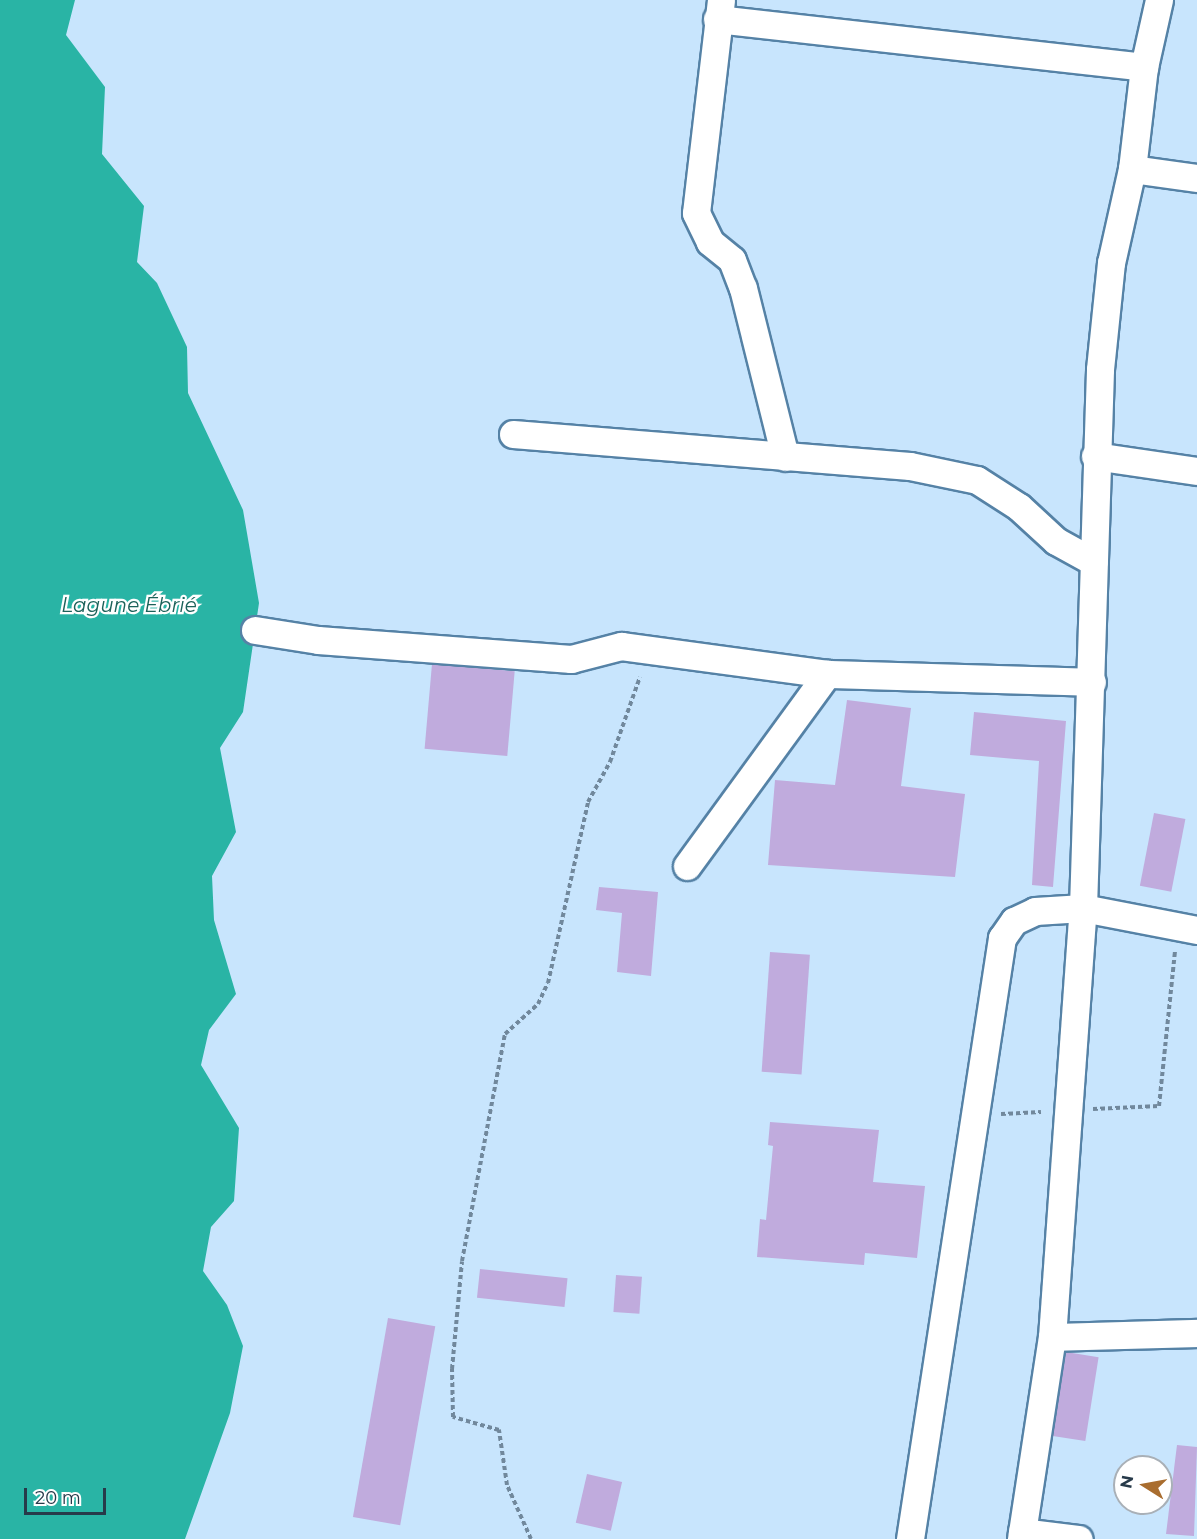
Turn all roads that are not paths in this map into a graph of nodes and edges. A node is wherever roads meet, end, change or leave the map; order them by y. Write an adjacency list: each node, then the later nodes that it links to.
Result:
1 (1159, 0): 3 (street)
2 (719, 9): 3 (street); 8 (street)
3 (1144, 67): 4 (street)
4 (1132, 169): 5 (street); 7 (street)
5 (1197, 178)
6 (513, 434): 8 (street)
7 (1095, 456): 9 (street); 10 (street)
8 (785, 457): 10 (street)
9 (1197, 471)
10 (1094, 562): 13 (street)
11 (255, 630): 12 (street)
12 (827, 674): 13 (street); 14 (street)
13 (1092, 682): 15 (street)
14 (687, 866)
15 (1083, 908): 16 (street); 18 (street); 20 (street)
16 (1187, 928)
17 (1197, 1333): 18 (street)
18 (1052, 1337): 19 (street)
19 (1022, 1536): 21 (street)
20 (910, 1539)
21 (1079, 1539)

